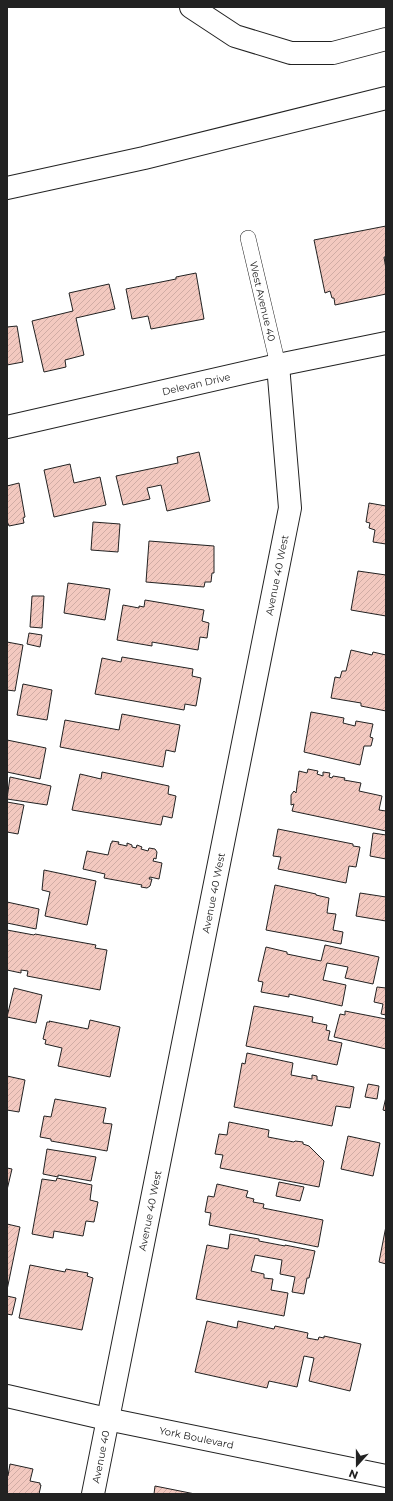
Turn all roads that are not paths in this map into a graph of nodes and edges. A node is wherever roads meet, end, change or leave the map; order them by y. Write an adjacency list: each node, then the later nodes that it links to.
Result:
1 (191, 7): 2 (main road)
2 (386, 39)
3 (386, 98): 4 (main road)
4 (7, 188)
5 (248, 238): 7 (lane, West Avenue 40)
6 (386, 343): 7 (main road, Delevan Drive)
7 (278, 365): 8 (main road, Delevan Drive); 10 (main road, Avenue 40 West)
8 (7, 427)
9 (7, 1396): 10 (main road, York Boulevard)
10 (107, 1419): 11 (main road, York Boulevard); 12 (main road, Avenue 40)
11 (386, 1476)
12 (93, 1494)

